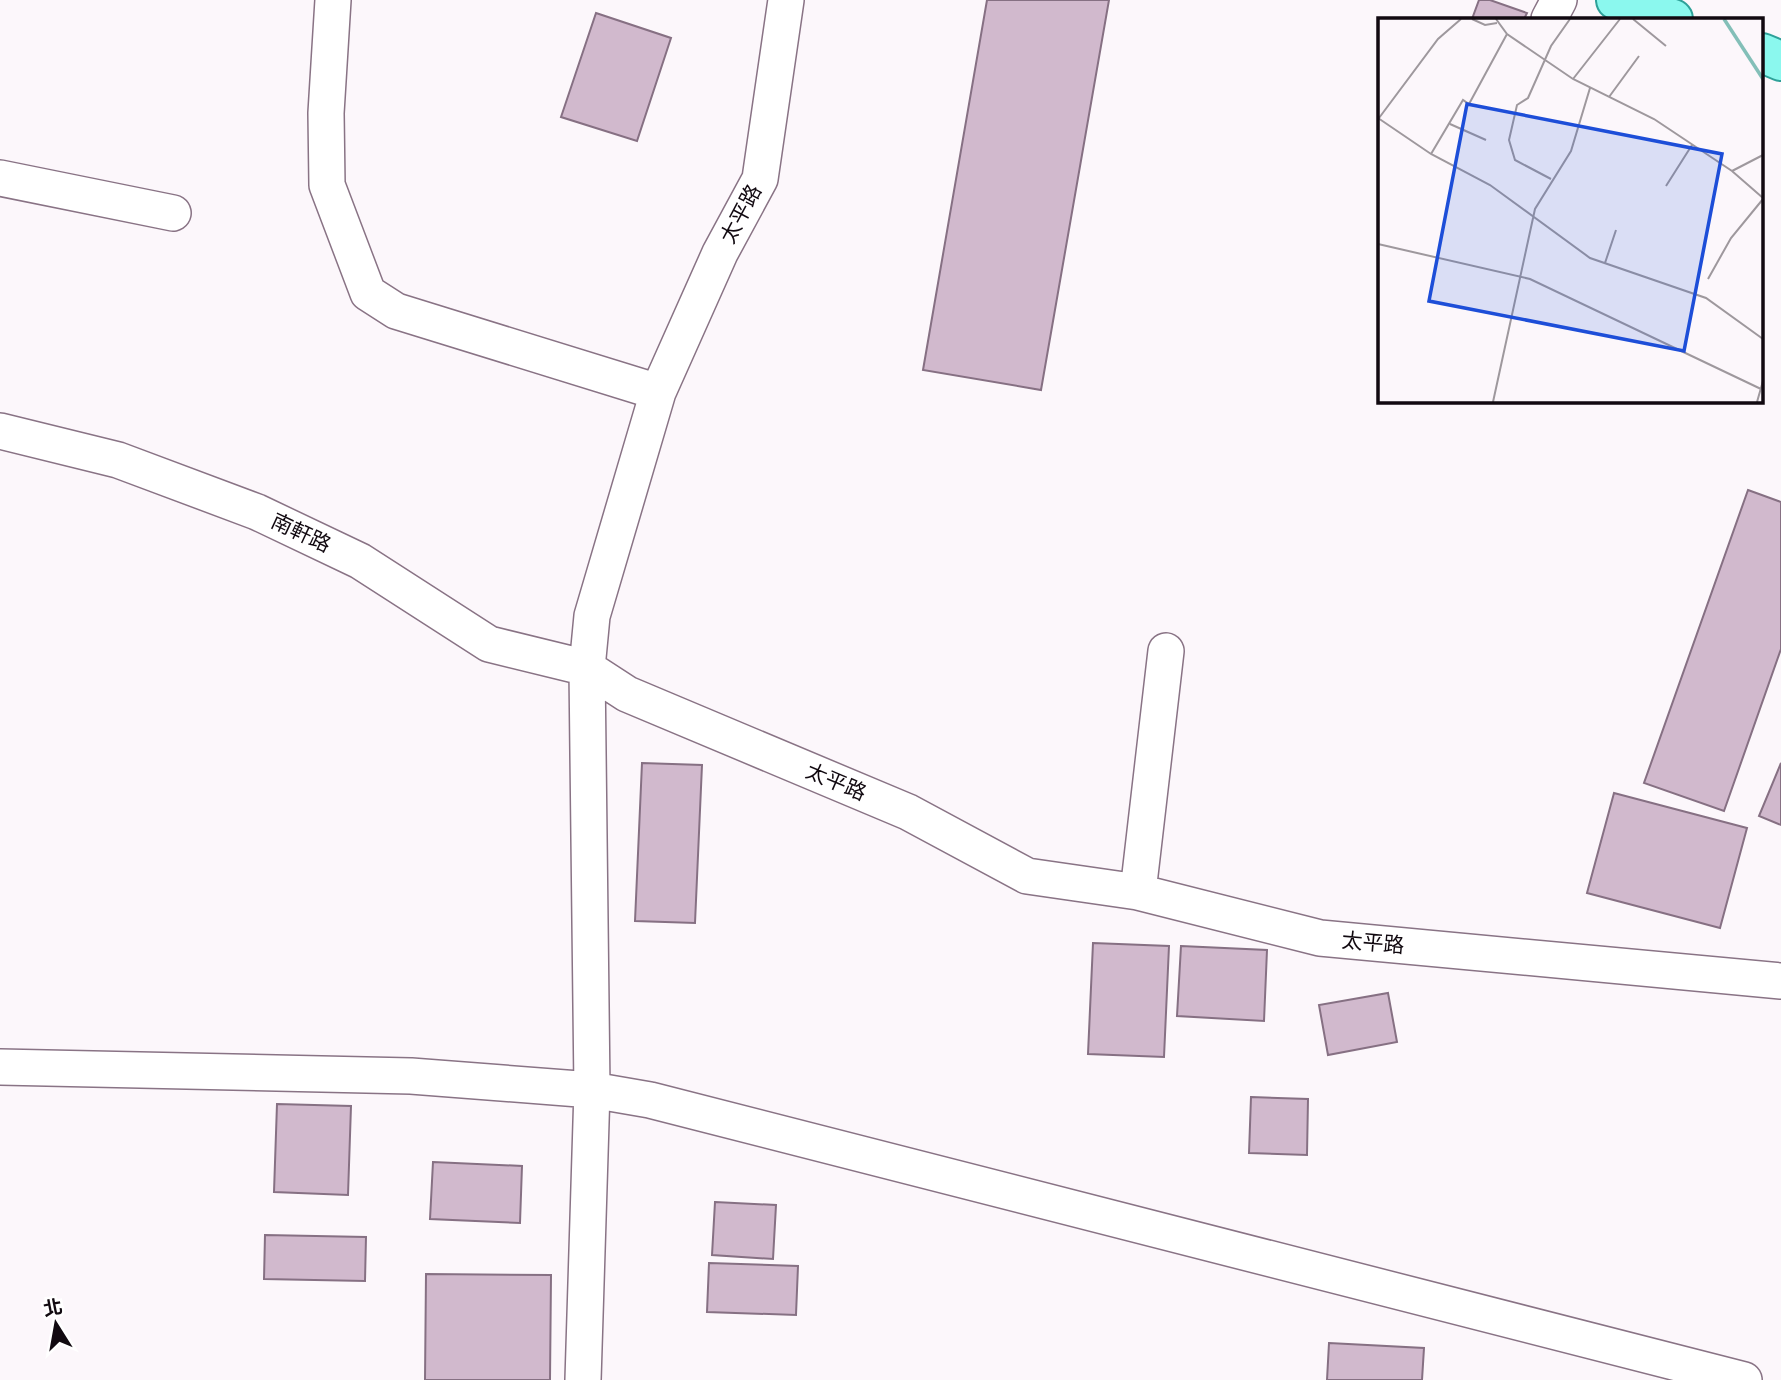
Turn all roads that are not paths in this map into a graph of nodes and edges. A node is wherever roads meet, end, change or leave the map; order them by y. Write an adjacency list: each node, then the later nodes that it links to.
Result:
1 (333, 0): 11 (street)
2 (786, 0): 11 (street, 太平路)
3 (1559, 0): 5 (street)
4 (1616, 0): 6 (main road)
5 (1550, 18)
6 (1670, 18)
7 (1764, 54): 8 (main road)
8 (1781, 61)
9 (0, 178): 10 (street)
10 (173, 214)
11 (658, 392): 14 (street, 太平路)
12 (0, 431): 14 (street, 南軒路)
13 (1167, 651): 15 (street)
14 (587, 668): 15 (street, 太平路); 18 (street)
15 (1138, 892): 16 (street, 太平路)
16 (1781, 981)
17 (0, 1067): 18 (street)
18 (593, 1090): 19 (street); 20 (street)
19 (583, 1380)
20 (1744, 1380)

